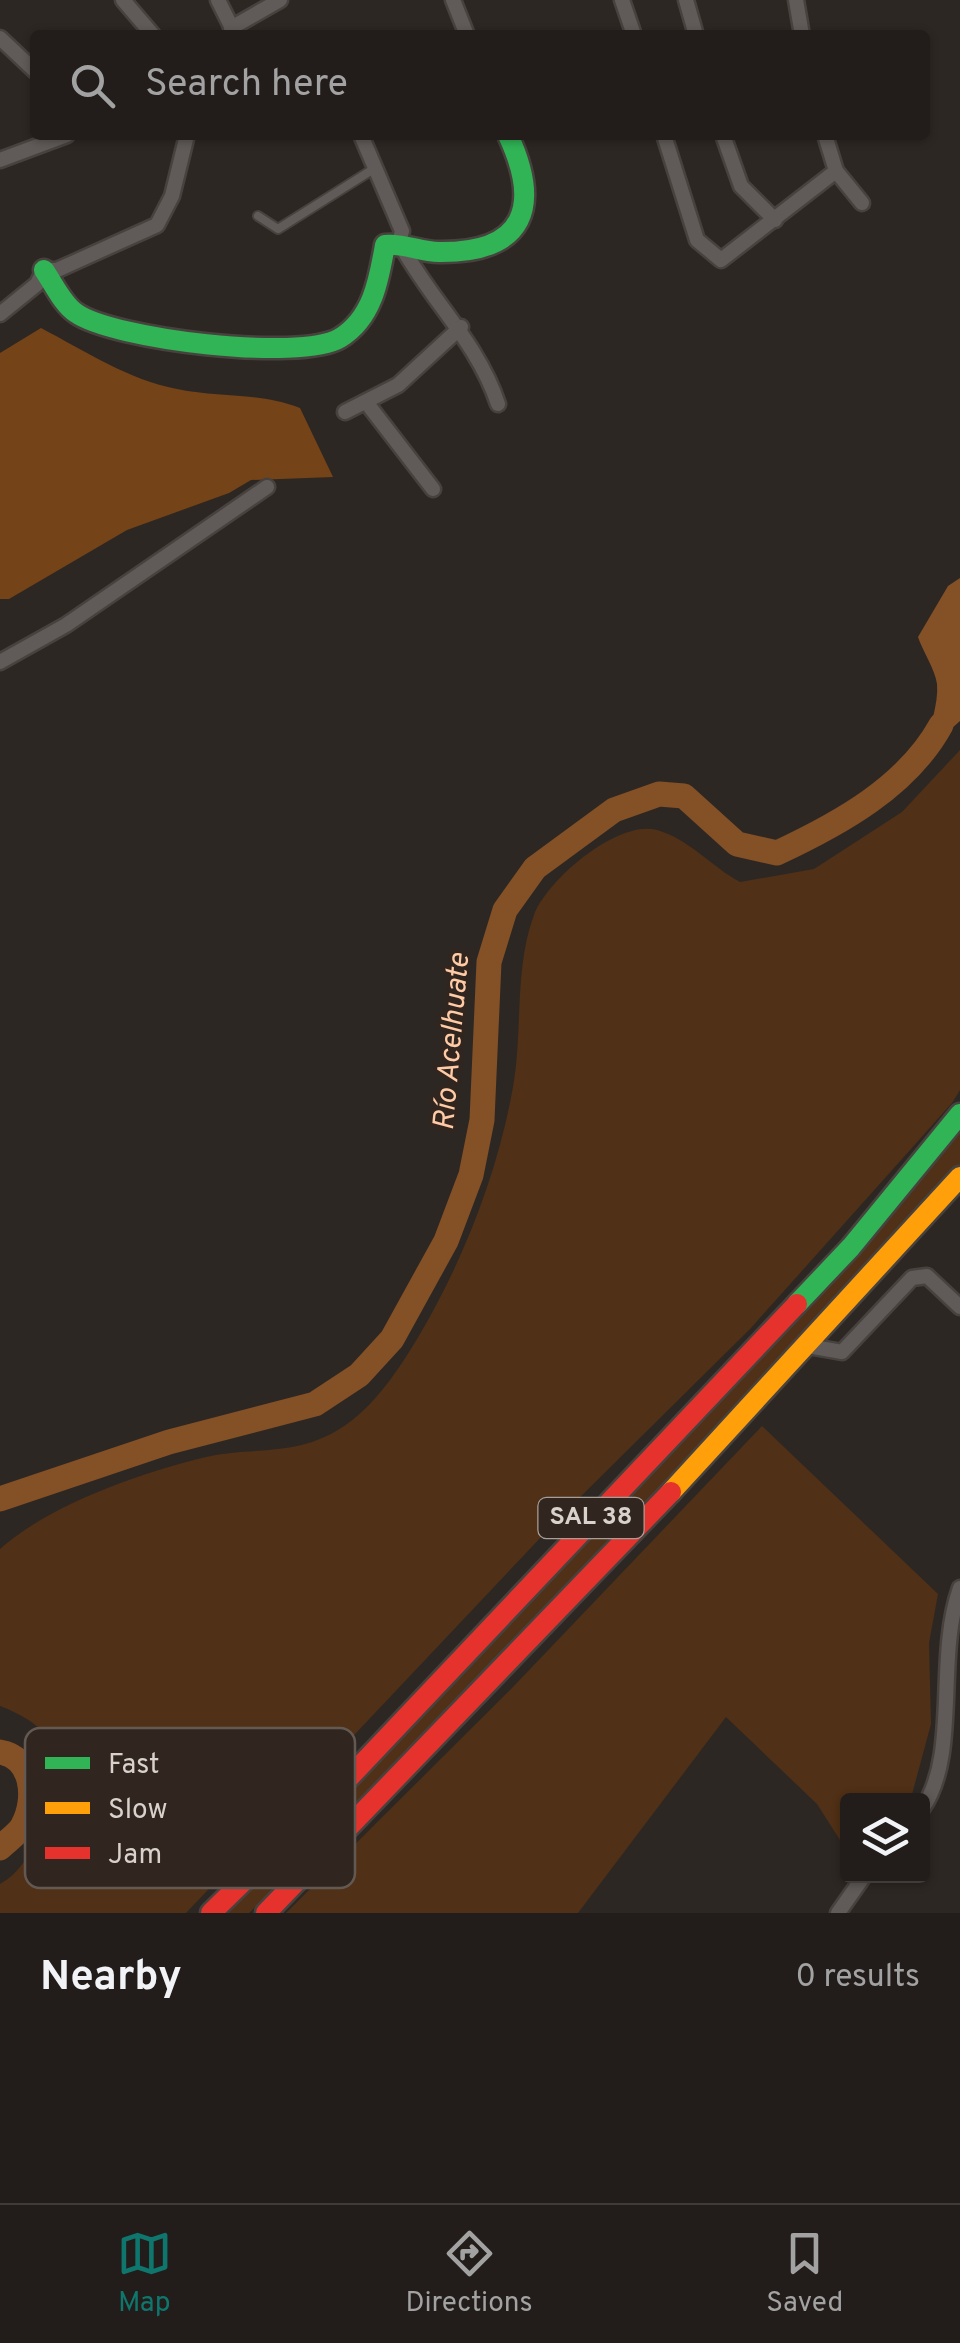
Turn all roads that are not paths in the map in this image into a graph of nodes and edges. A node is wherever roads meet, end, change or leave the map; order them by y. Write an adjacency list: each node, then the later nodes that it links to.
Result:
1 (123, 0): 8 (street)
2 (218, 0): 9 (street)
3 (280, 0): 10 (street)
4 (453, 0): 11 (street)
5 (622, 0): 12 (street)
6 (686, 0): 13 (street)
7 (796, 0): 14 (street)
8 (149, 30)
9 (233, 30)
10 (235, 30)
11 (465, 30)
12 (632, 30)
13 (695, 30)
14 (801, 30)
15 (0, 38): 16 (street)
16 (30, 66)
17 (54, 140): 24 (street)
18 (186, 140): 31 (street)
19 (363, 140): 25 (street)
20 (510, 140): 30 (main road)
21 (665, 140): 29 (street)
22 (725, 140): 29 (street)
23 (827, 140): 26 (street)
24 (0, 160)
25 (372, 170): 28 (lane); 30 (street)
26 (836, 171): 27 (street); 29 (street)
27 (862, 204)
28 (258, 216)
29 (775, 220)
30 (400, 242): 31 (main road); 33 (street)
31 (44, 270): 32 (street)
32 (0, 314)
33 (461, 327): 34 (street); 35 (street)
34 (366, 402): 36 (street); 38 (street)
35 (498, 404)
36 (345, 412)
37 (267, 487): 39 (street)
38 (433, 489)
39 (0, 662)
40 (960, 1114): 45 (main road, SAL 38)
41 (960, 1177): 43 (main road, SAL 38)
42 (960, 1308): 43 (street)
43 (808, 1346): 47 (main road, SAL 38)
44 (960, 1588): 46 (street)
45 (355, 1771)
46 (929, 1793)
47 (355, 1823)
48 (859, 1883): 53 (street)
49 (237, 1888): 51 (main road, SAL 38)
50 (291, 1888): 52 (main road, SAL 38)
51 (212, 1913)
52 (266, 1913)
53 (838, 1913)

